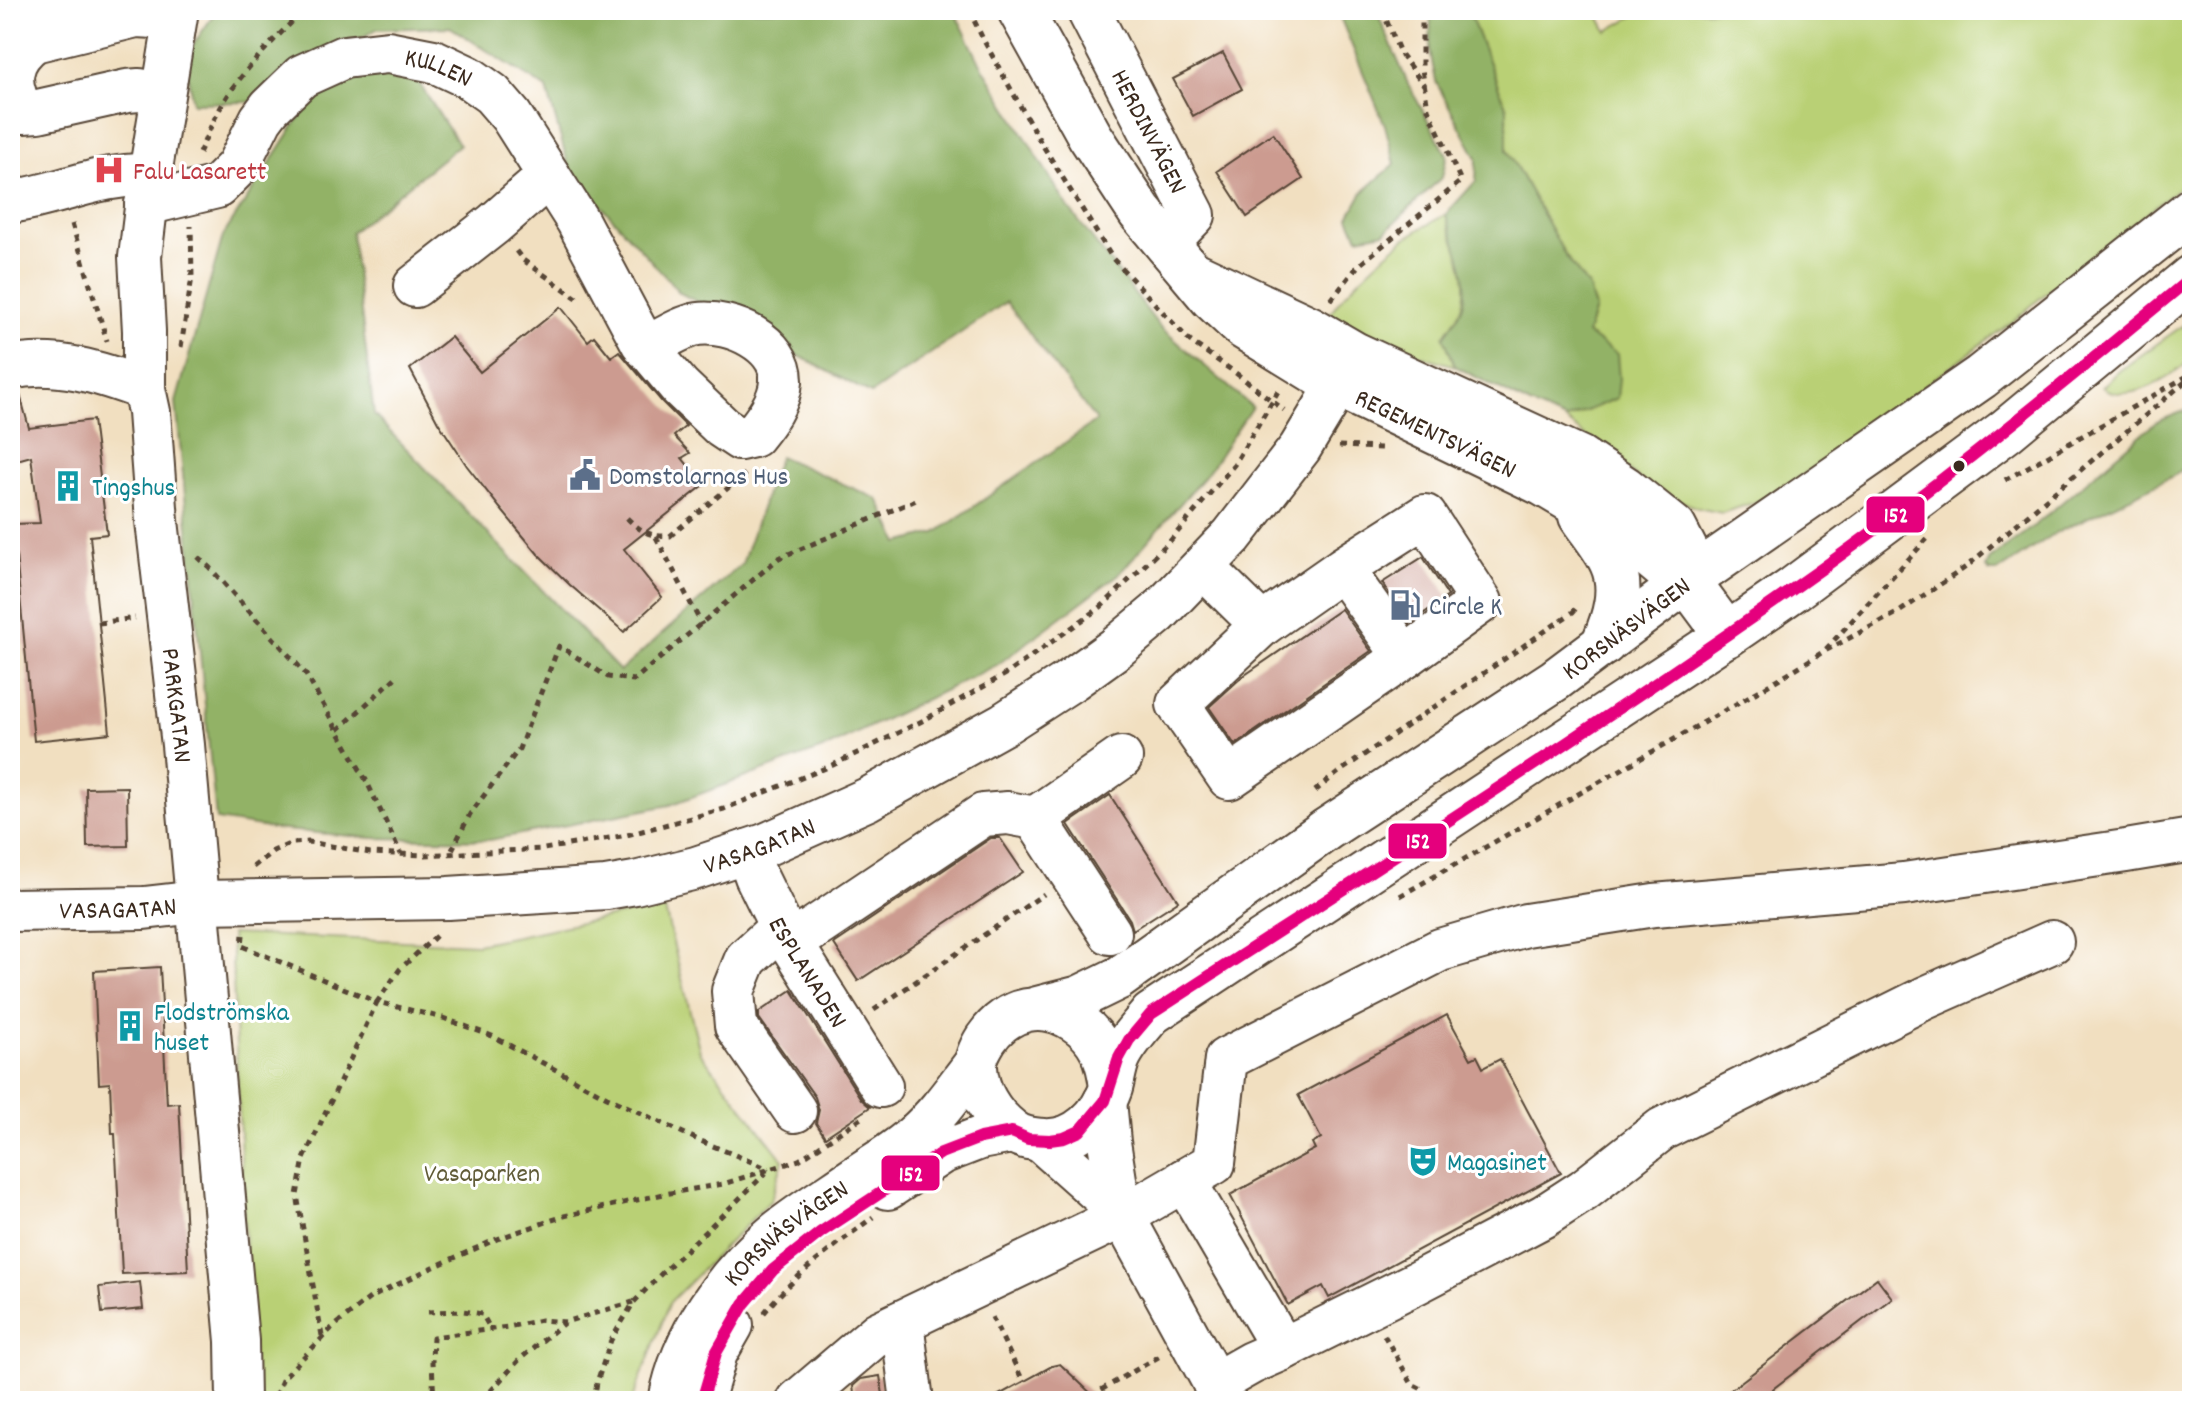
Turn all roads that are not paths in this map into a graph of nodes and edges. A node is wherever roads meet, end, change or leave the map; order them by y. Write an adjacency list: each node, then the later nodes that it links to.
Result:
1 (32, 10): 4 (street)
2 (1020, 10): 11 (main road, REGEMENTSVÄGEN)
3 (1088, 10): 11 (street, HERDINVÄGEN)
4 (10, 16)
5 (176, 17): 6 (street, PARKGATAN); 6 (street)
6 (162, 94): 8 (street, PARKGATAN)
7 (549, 176): 8 (street, KULLEN); 13 (street); 14 (street, KULLEN)
8 (148, 189): 9 (street, KULLEN); 17 (street, PARKGATAN)
9 (10, 202)
10 (2192, 210): 19 (main road, KORSNÄSVÄGEN)
11 (1180, 259): 16 (main road, REGEMENTSVÄGEN)
12 (2192, 277): 25 (main road)
13 (415, 286)
14 (646, 348)
15 (10, 368): 17 (street)
16 (1346, 369): 18 (main road, REGEMENTSVÄGEN); 20 (main road, REGEMENTSVÄGEN); 21 (street, VASAGATAN)
17 (132, 384): 32 (street, PARKGATAN)
18 (1571, 500): 23 (main road, REGEMENTSVÄGEN); 26 (main road)
19 (1765, 527): 20 (main road); 23 (main road, KORSNÄSVÄGEN)
20 (1674, 528): 23 (main road)
21 (1203, 567): 24 (street); 31 (street, VASAGATAN)
22 (1342, 569): 24 (street); 27 (street); 27 (street)
23 (1687, 581): 25 (main road); 26 (street, KORSNÄSVÄGEN)
24 (1262, 625): 27 (street)
25 (1727, 635): 40 (street)
26 (1604, 643): 37 (street, KORSNÄSVÄGEN)
27 (1405, 657)
28 (1121, 758): 29 (street)
29 (1035, 818): 34 (street); 35 (street)
30 (2192, 840): 43 (street)
31 (747, 851): 32 (street, VASAGATAN); 35 (street, ESPLANADEN)
32 (197, 902): 33 (street, VASAGATAN); 48 (street, PARKGATAN)
33 (10, 910)
34 (1110, 933)
35 (786, 935): 39 (street, ESPLANADEN); 41 (street)
36 (2052, 942): 46 (street)
37 (1037, 1008): 38 (street); 40 (street)
38 (975, 1064): 42 (street); 49 (street, KORSNÄSVÄGEN)
39 (881, 1086)
40 (1108, 1094): 42 (street); 44 (street)
41 (795, 1111)
42 (1026, 1136): 44 (street); 50 (street, KORSNÄSVÄGEN)
43 (1184, 1180): 44 (street); 46 (street)
44 (1122, 1214): 45 (street); 47 (street)
45 (890, 1328): 51 (street); 52 (street); 53 (street)
46 (1283, 1349): 47 (street)
47 (1210, 1394)
48 (238, 1401)
49 (670, 1401)
50 (702, 1401)
51 (798, 1401)
52 (898, 1401)
53 (912, 1401)

